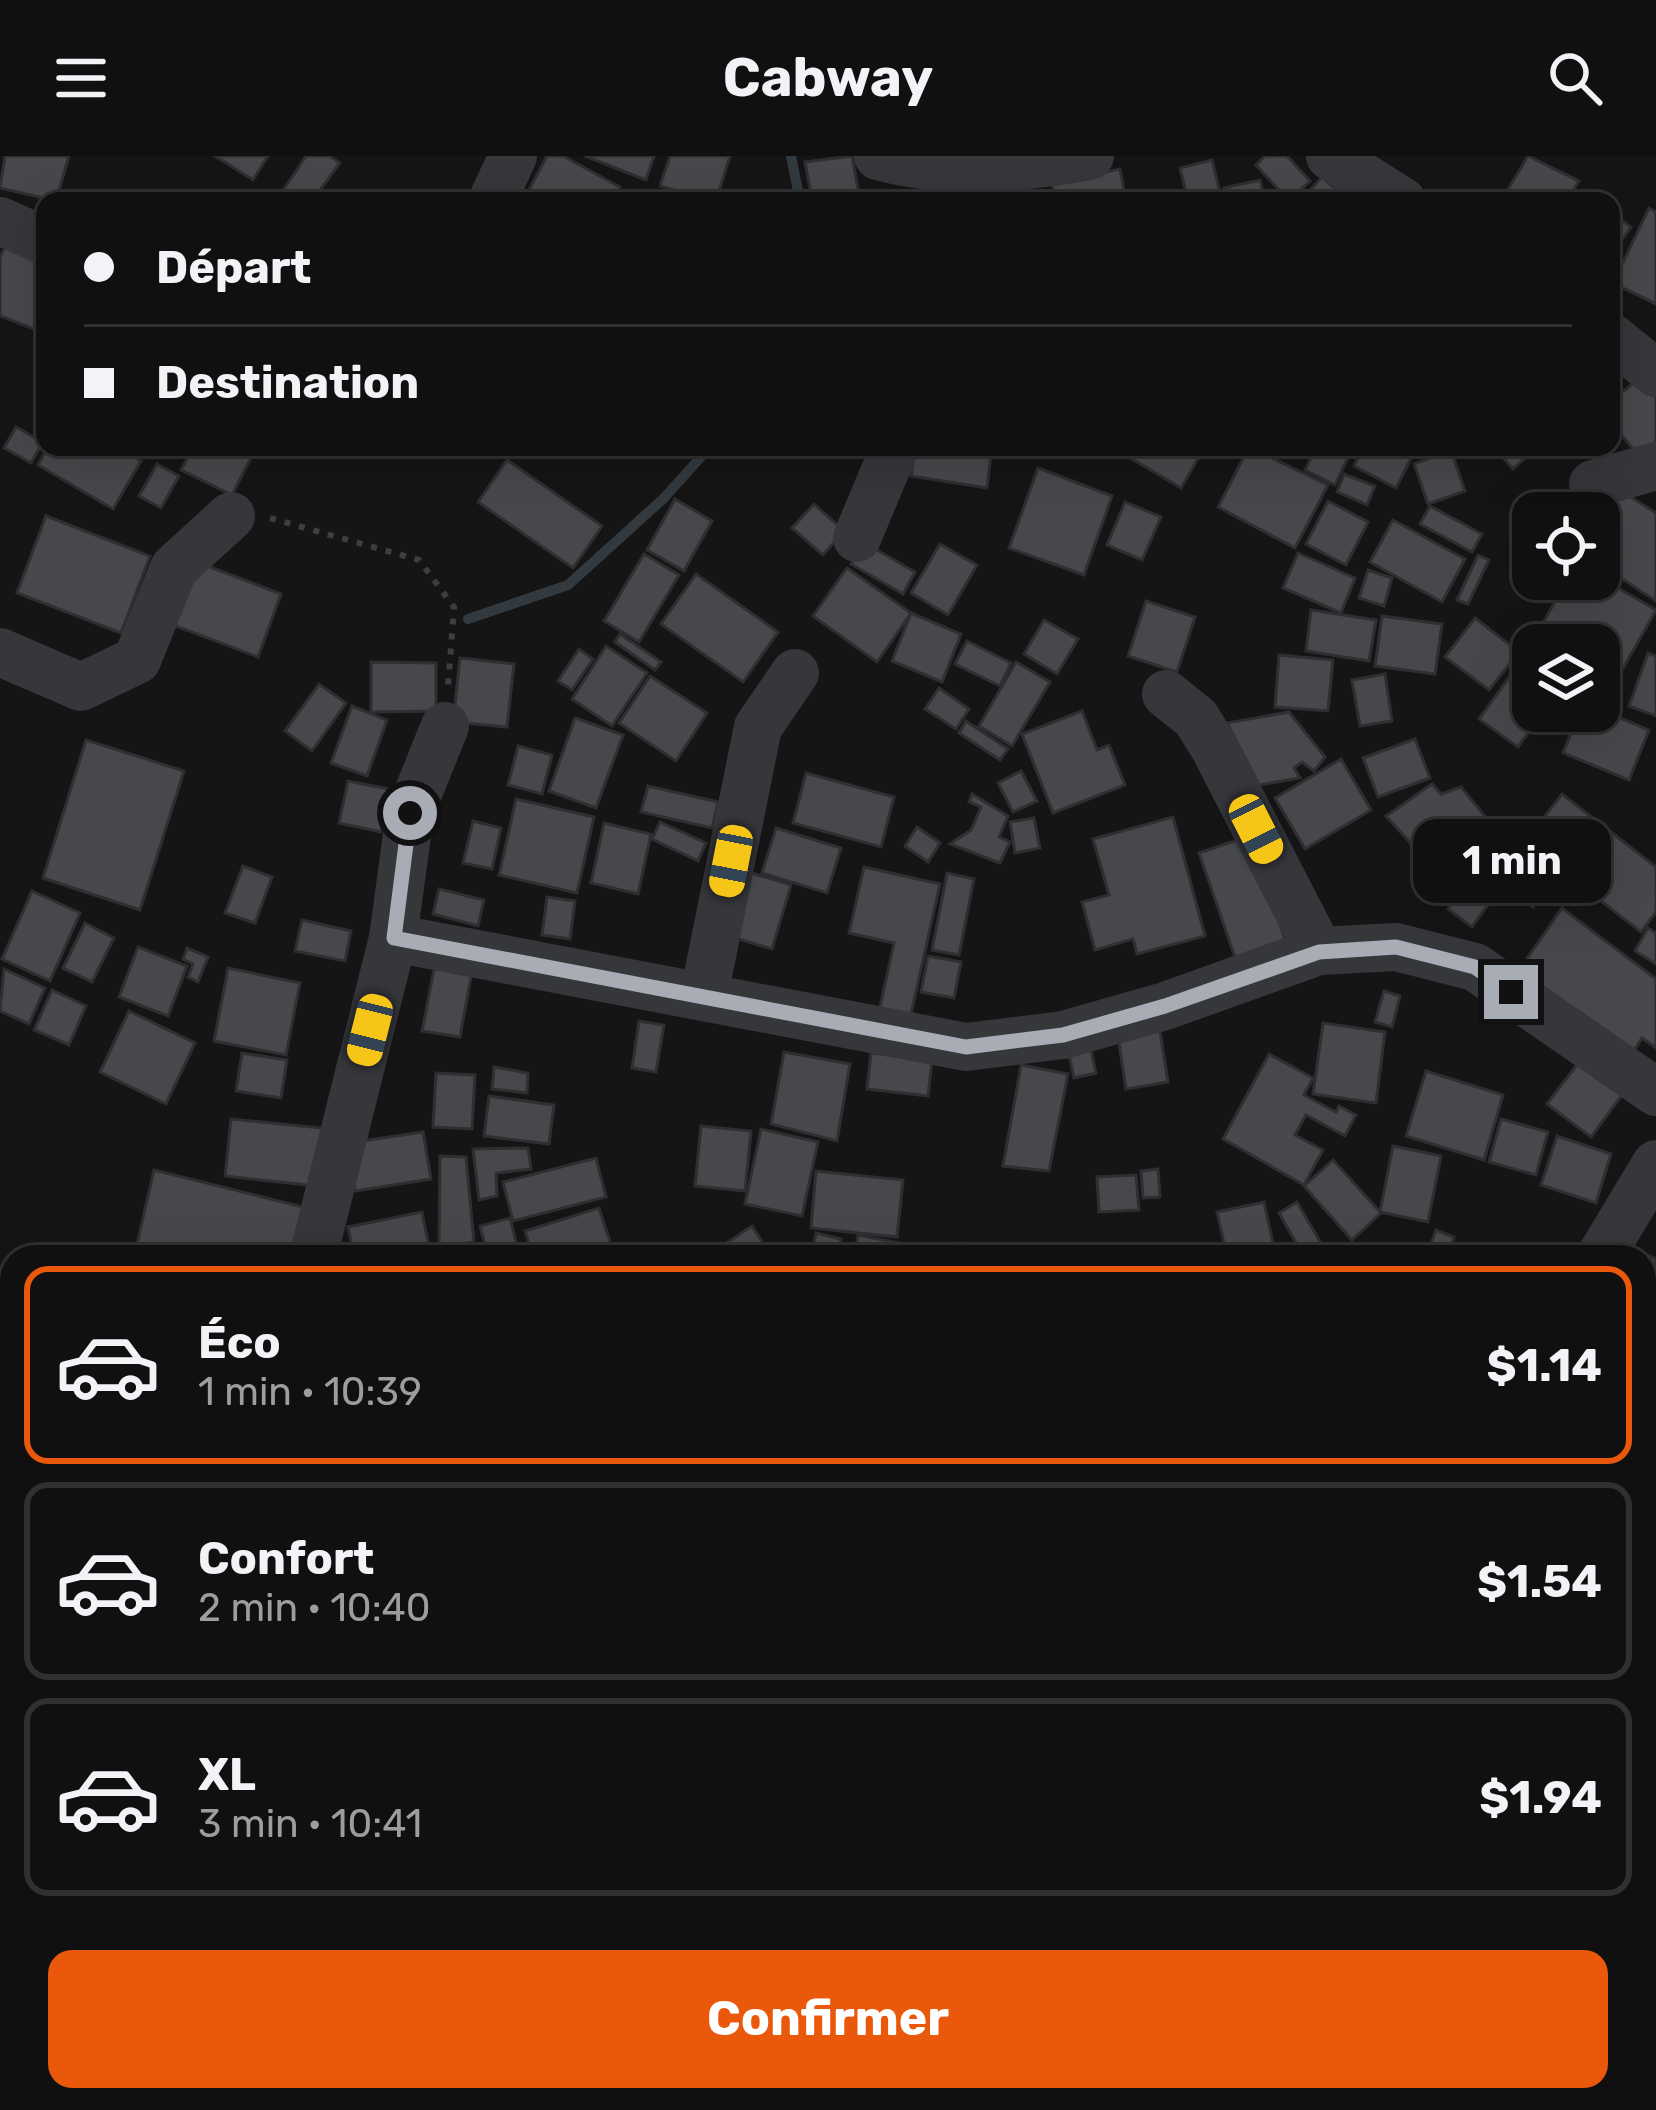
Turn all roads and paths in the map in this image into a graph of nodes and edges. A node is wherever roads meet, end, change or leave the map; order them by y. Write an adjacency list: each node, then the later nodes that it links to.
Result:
1 (513, 156): 5 (street)
2 (1090, 156): 4 (street)
3 (1330, 156): 6 (street)
4 (907, 175)
5 (496, 192)
6 (1388, 192)
7 (0, 221): 8 (street)
8 (36, 237)
9 (1620, 344): 10 (street)
10 (1656, 373)
11 (891, 456): 15 (street)
12 (1656, 466): 13 (street)
13 (1593, 484)
14 (231, 516): 16 (street); 19 (path)
15 (857, 538)
16 (0, 652)
17 (796, 673): 22 (street)
18 (1166, 694): 21 (street)
19 (445, 726): 20 (street)
20 (394, 938): 22 (street); 25 (street)
21 (1319, 952): 22 (street); 23 (street)
22 (704, 995)
23 (1656, 1092)
24 (1656, 1164): 26 (street)
25 (316, 1245)
26 (1607, 1245)

